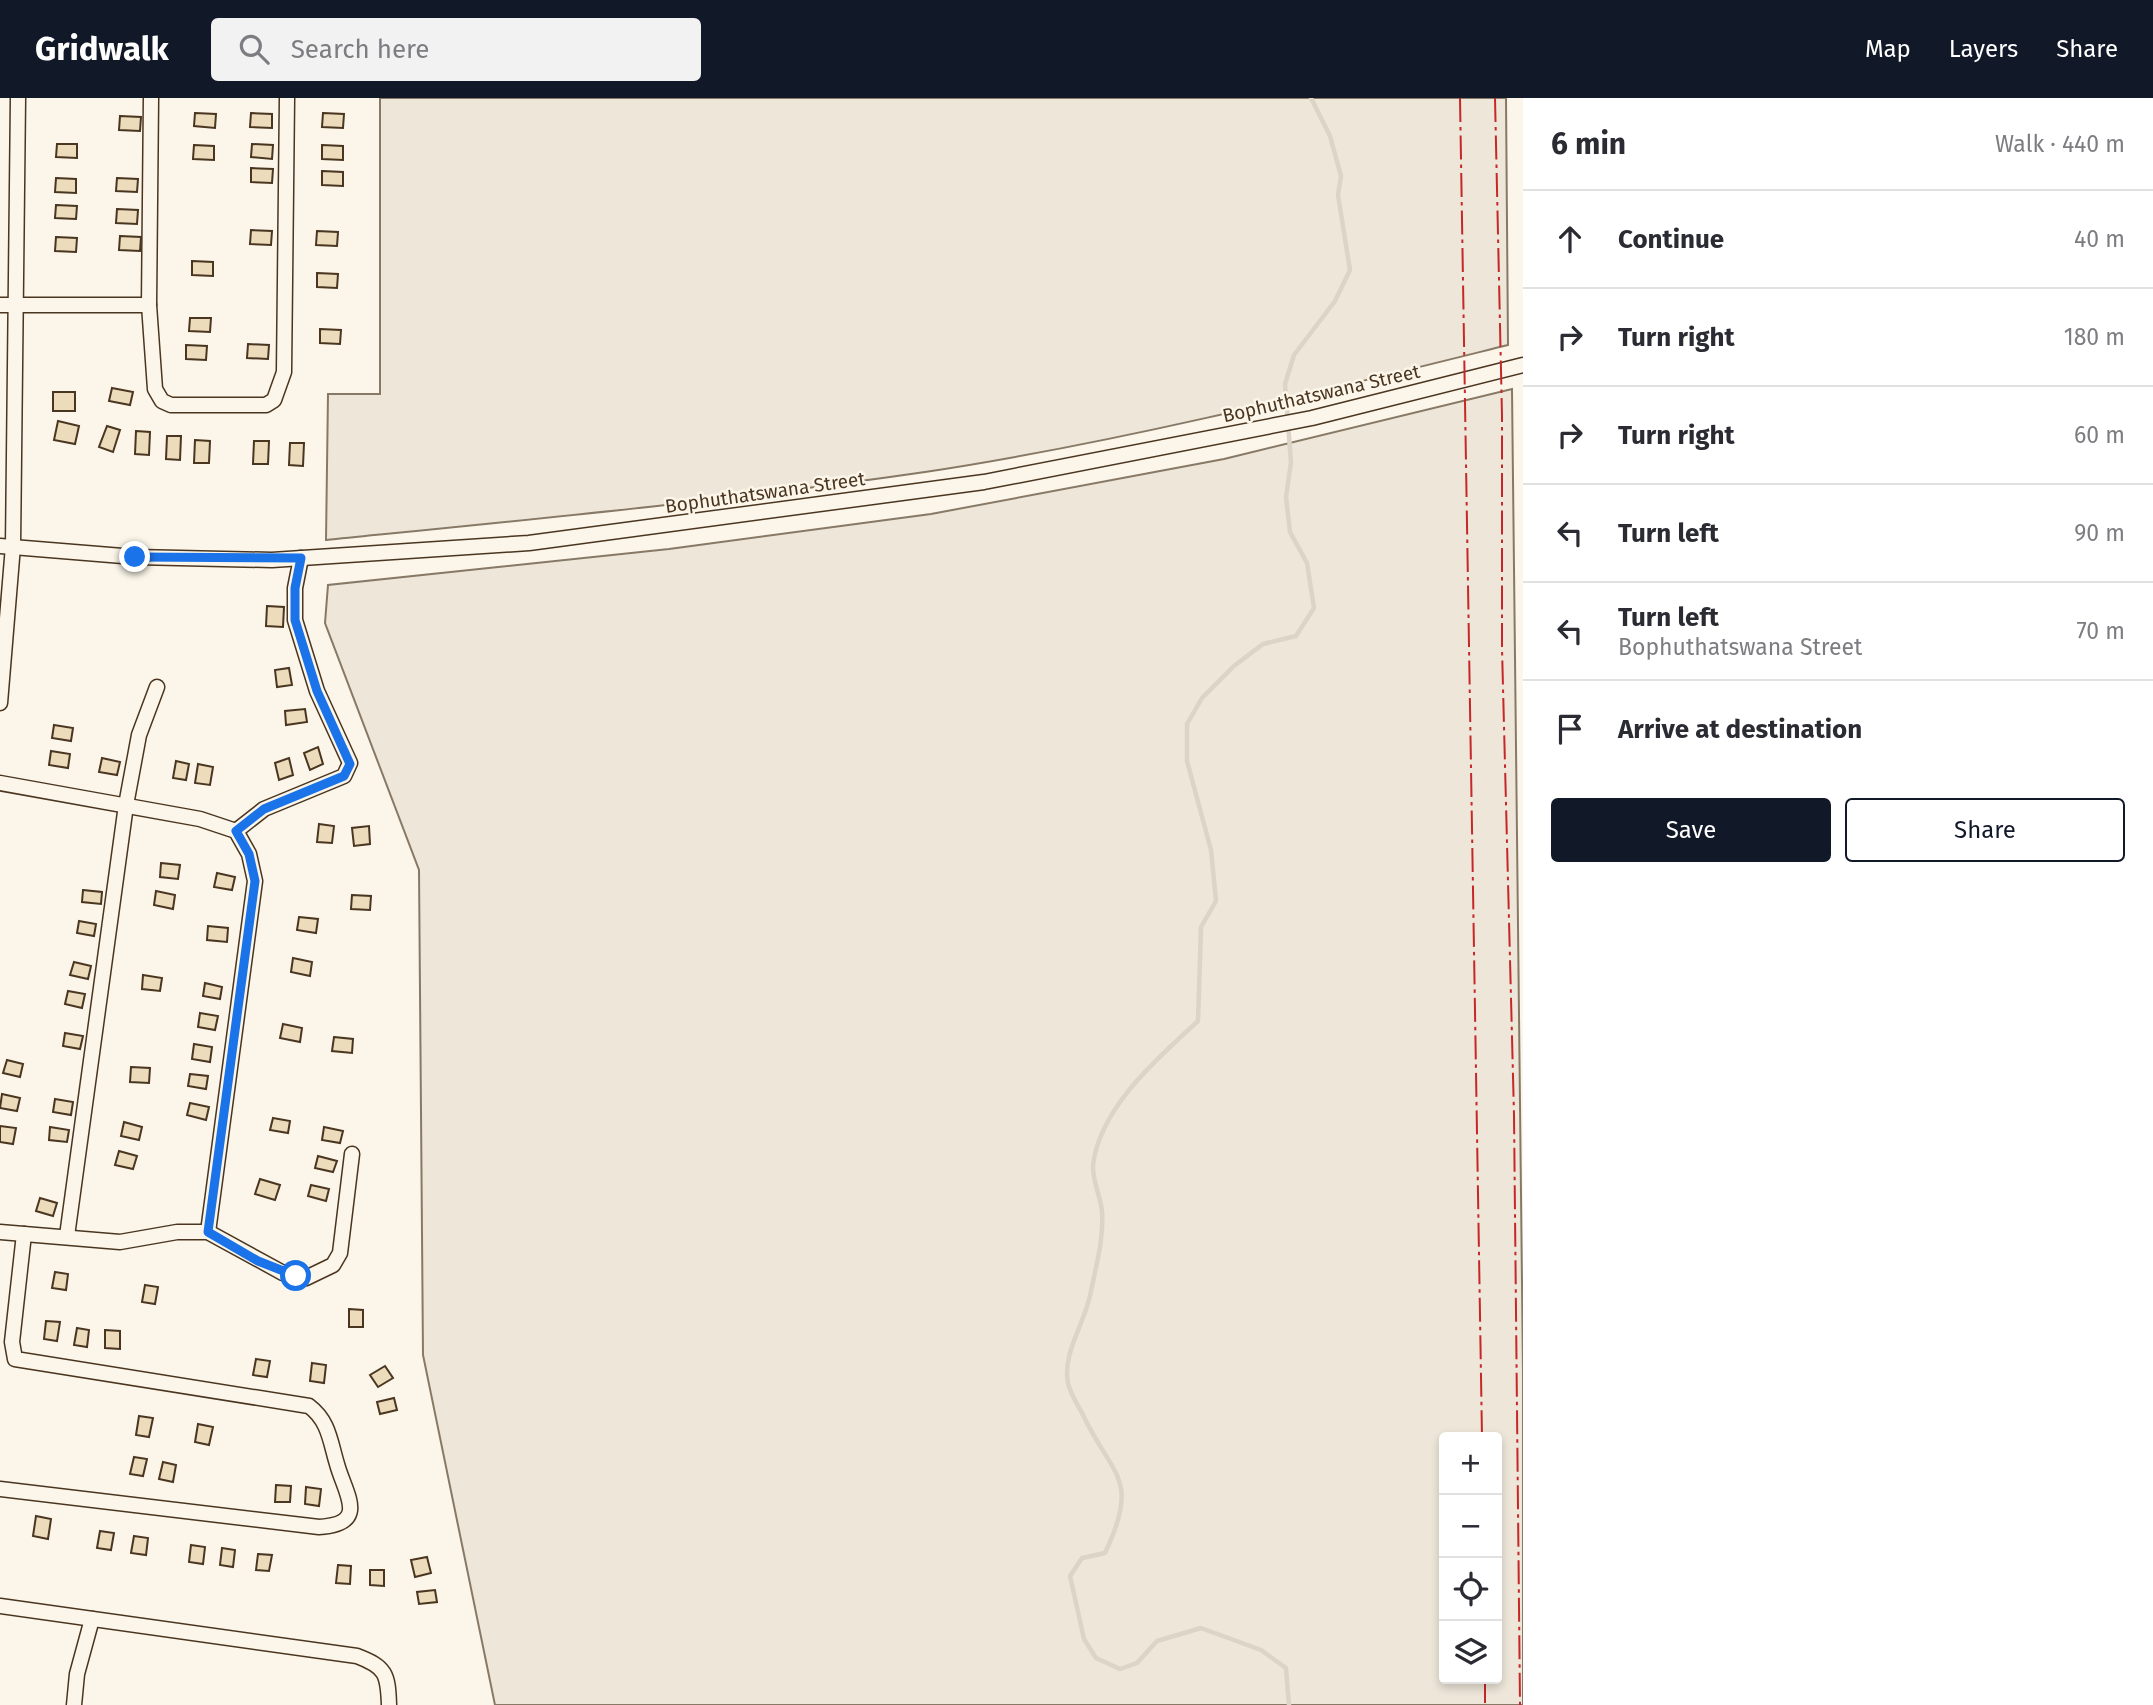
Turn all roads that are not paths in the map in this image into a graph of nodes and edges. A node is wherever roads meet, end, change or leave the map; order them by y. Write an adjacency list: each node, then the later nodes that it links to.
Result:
1 (18, 98): 6 (street)
2 (151, 98): 5 (street)
3 (287, 98): 5 (street)
4 (0, 305): 6 (street)
5 (149, 305): 6 (street)
6 (18, 306): 8 (street)
7 (1523, 365): 9 (street, Bophuthatswana Street)
8 (7, 546): 9 (street, Bophuthatswana Street); 11 (street)
9 (301, 558): 14 (street)
10 (157, 687): 13 (street)
11 (0, 704)
12 (0, 783): 13 (street)
13 (126, 805): 14 (street); 19 (street)
14 (236, 831): 17 (street)
15 (352, 1154): 17 (street)
16 (0, 1231): 18 (street)
17 (208, 1232): 19 (street)
18 (24, 1234): 19 (street); 20 (street)
19 (66, 1236)
20 (0, 1489)
21 (0, 1606): 22 (street)
22 (92, 1619): 23 (street); 24 (street)
23 (74, 1705)
24 (388, 1705)

